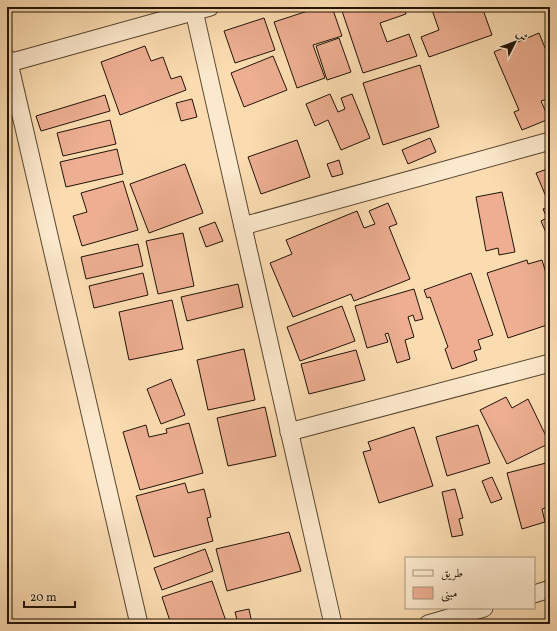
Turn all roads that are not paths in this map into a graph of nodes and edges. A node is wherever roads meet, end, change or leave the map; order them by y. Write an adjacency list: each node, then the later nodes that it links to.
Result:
1 (202, 9): 2 (street); 4 (street)
2 (8, 61): 10 (street)
3 (550, 142): 4 (street)
4 (243, 226): 6 (street)
5 (550, 363): 6 (street)
6 (289, 432): 11 (street)
7 (550, 589): 8 (street)
8 (535, 594)
9 (480, 609): 12 (street)
10 (139, 624)
11 (332, 624)
12 (428, 624)

